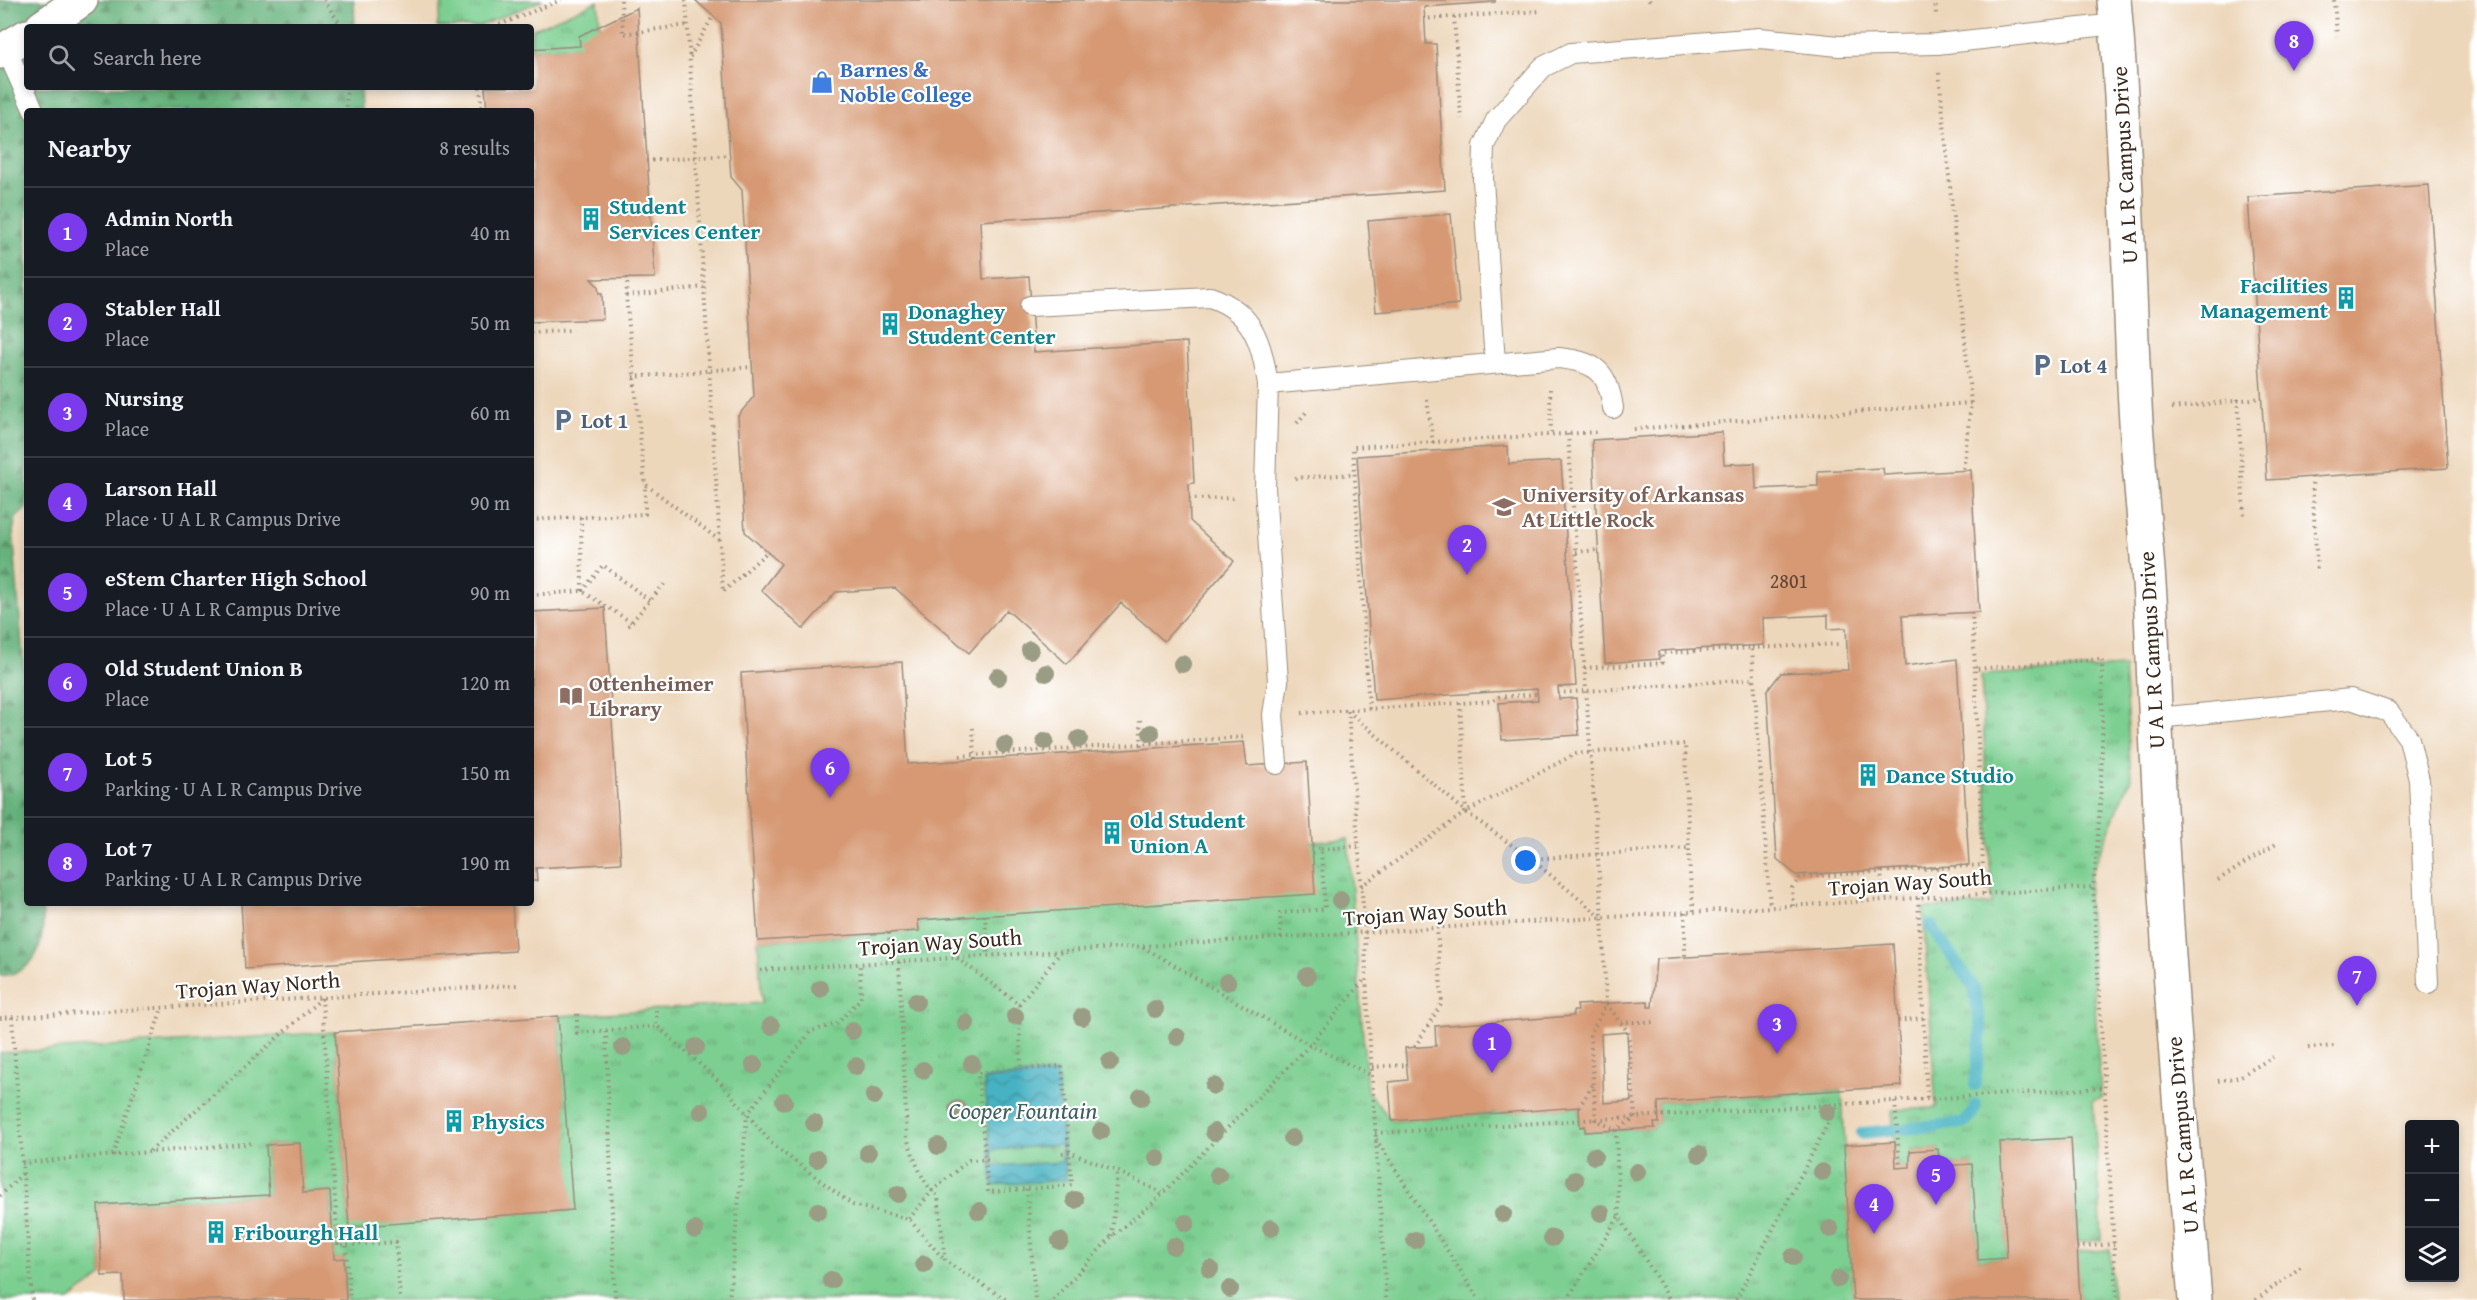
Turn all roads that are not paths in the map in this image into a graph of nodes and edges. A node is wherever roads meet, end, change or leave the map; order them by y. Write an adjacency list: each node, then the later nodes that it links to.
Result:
1 (81, 0): 3 (street)
2 (2115, 12): 9 (lane); 12 (street, U A L R Campus Drive)
3 (46, 24)
4 (11, 46): 5 (lane)
5 (24, 83)
6 (27, 90): 7 (lane)
7 (33, 108)
8 (1030, 306): 10 (lane)
9 (1495, 363): 10 (lane); 11 (lane)
10 (1268, 384): 13 (lane)
11 (1613, 408)
12 (2157, 718): 14 (lane); 15 (street, U A L R Campus Drive)
13 (1277, 764)
14 (2428, 983)
15 (2195, 1300)

